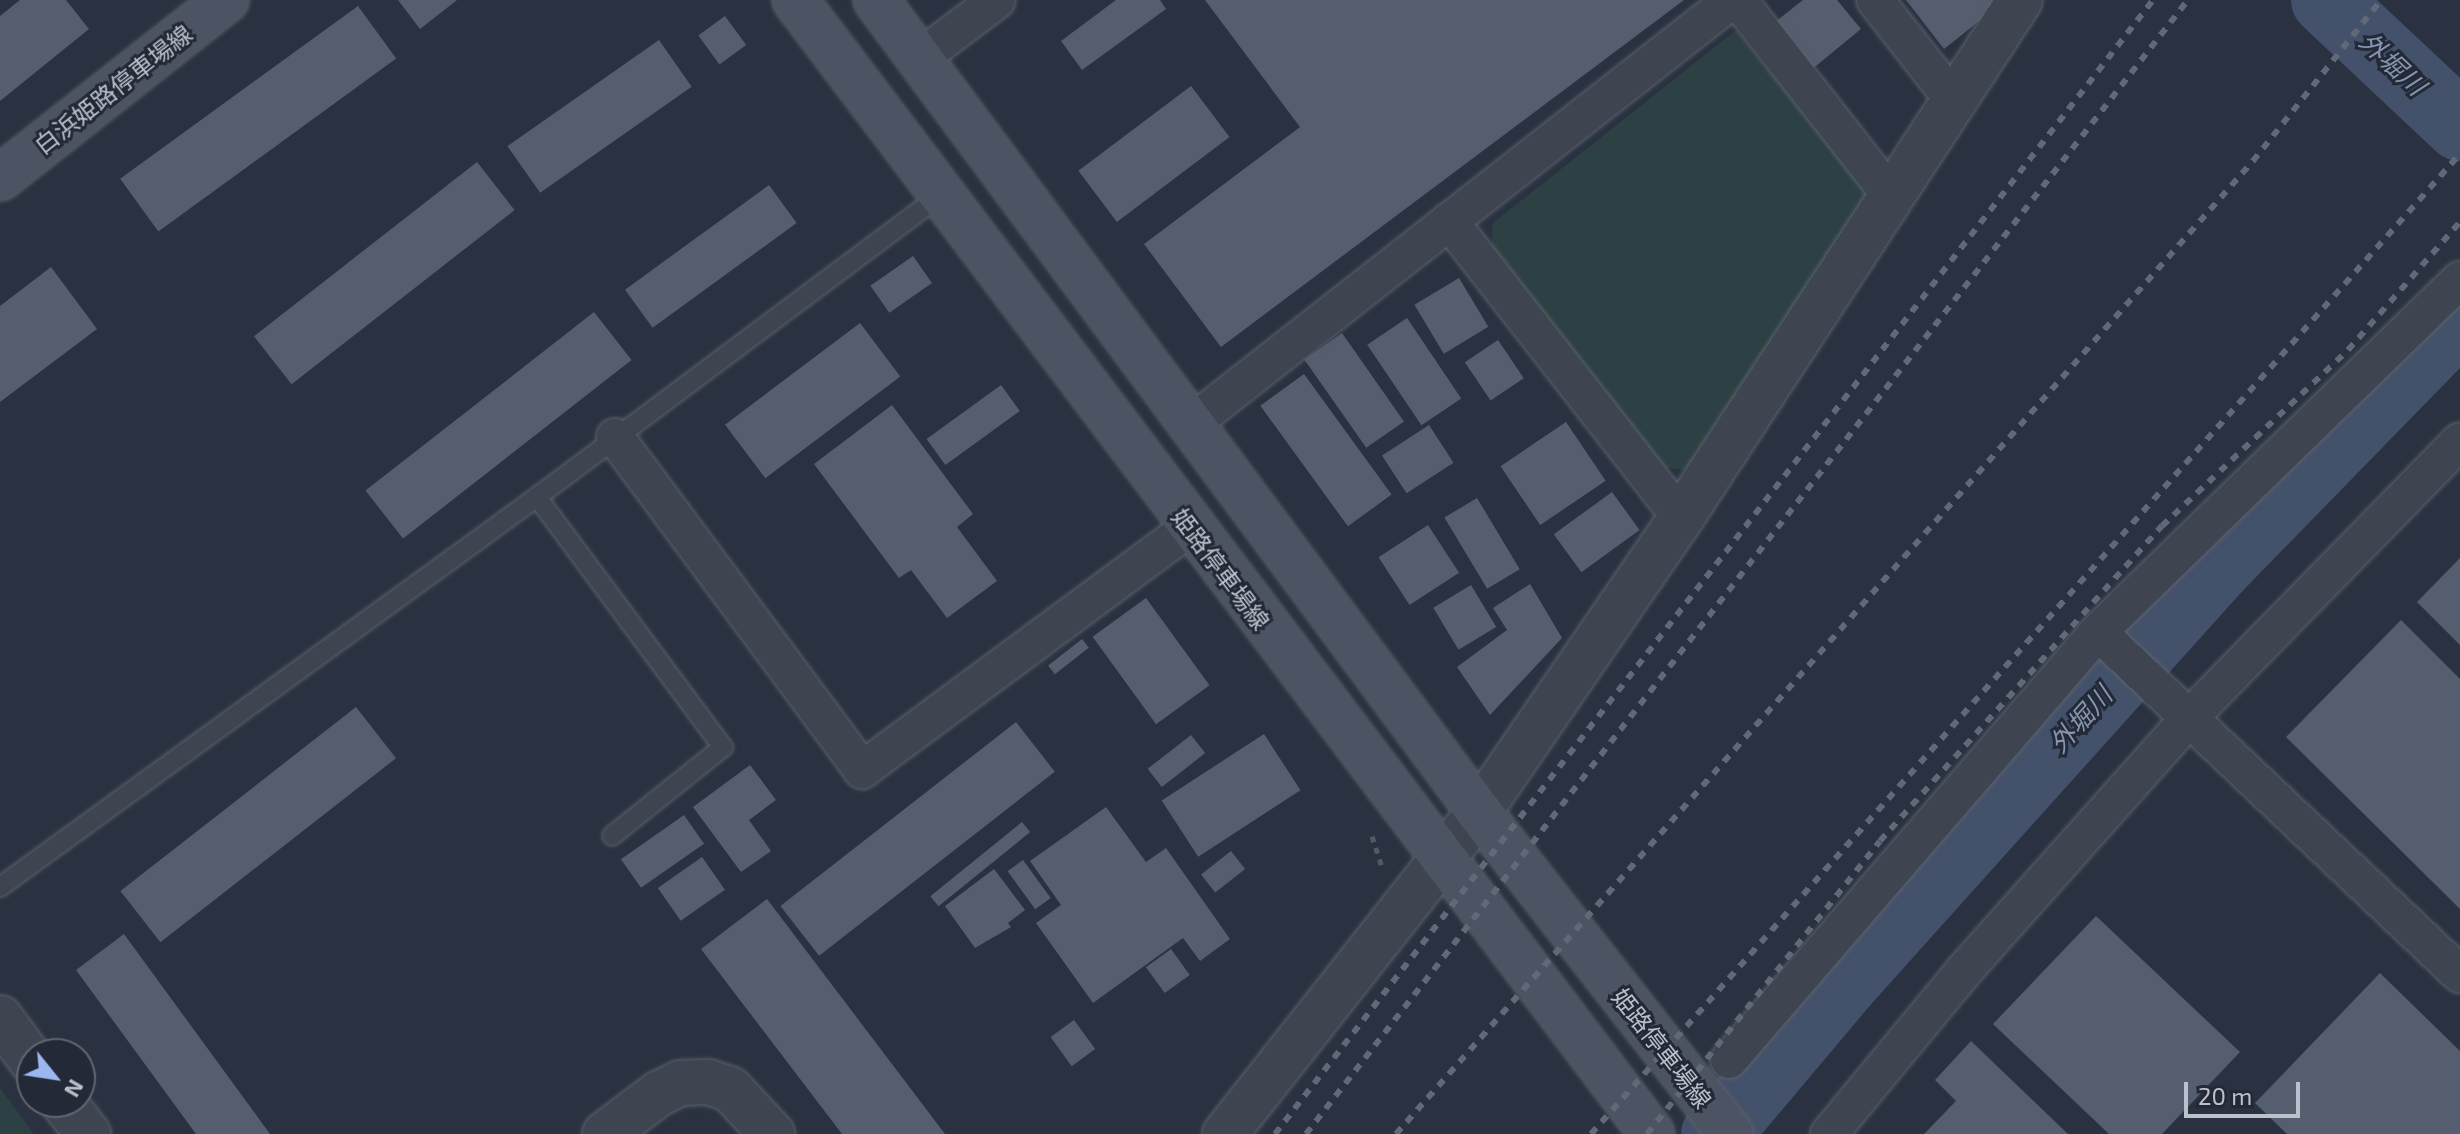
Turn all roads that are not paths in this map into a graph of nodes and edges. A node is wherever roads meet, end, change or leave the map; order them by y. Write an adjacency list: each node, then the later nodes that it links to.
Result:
1 (226, 0): 10 (main road, 白浜姫路停車場線)
2 (795, 0): 11 (main road, 姫路停車場線)
3 (876, 0): 8 (main road, 姫路停車場線)
4 (997, 0): 8 (street)
5 (1735, 0): 12 (street); 13 (street)
6 (1875, 0): 9 (street)
7 (2020, 0): 9 (street)
8 (920, 58): 15 (main road, 姫路停車場線)
9 (1955, 102): 12 (street)
10 (0, 178)
11 (941, 195): 16 (lane); 20 (main road, 姫路停車場線)
12 (1892, 197): 19 (street)
13 (1449, 221): 15 (street); 19 (street)
14 (2460, 280): 21 (street)
15 (1191, 424): 23 (main road, 姫路停車場線)
16 (615, 437): 18 (lane); 20 (street)
17 (2460, 441): 22 (street)
18 (537, 497): 24 (lane); 26 (lane)
19 (1681, 518): 23 (street)
20 (1190, 527): 25 (main road, 姫路停車場線)
21 (2098, 632): 22 (street); 30 (street)
22 (2178, 706): 27 (street); 38 (street)
23 (1479, 812): 25 (street); 37 (main road, 姫路停車場線)
24 (612, 836)
25 (1440, 860): 35 (street); 36 (main road, 姫路停車場線)
26 (0, 887)
27 (2460, 974)
28 (0, 1018): 29 (street)
29 (16, 1040)
30 (1729, 1060)
31 (76, 1118): 32 (street)
32 (88, 1134)
33 (605, 1134): 34 (street)
34 (772, 1134)
35 (1225, 1134)
36 (1652, 1134)
37 (1731, 1134)
38 (1829, 1134)

